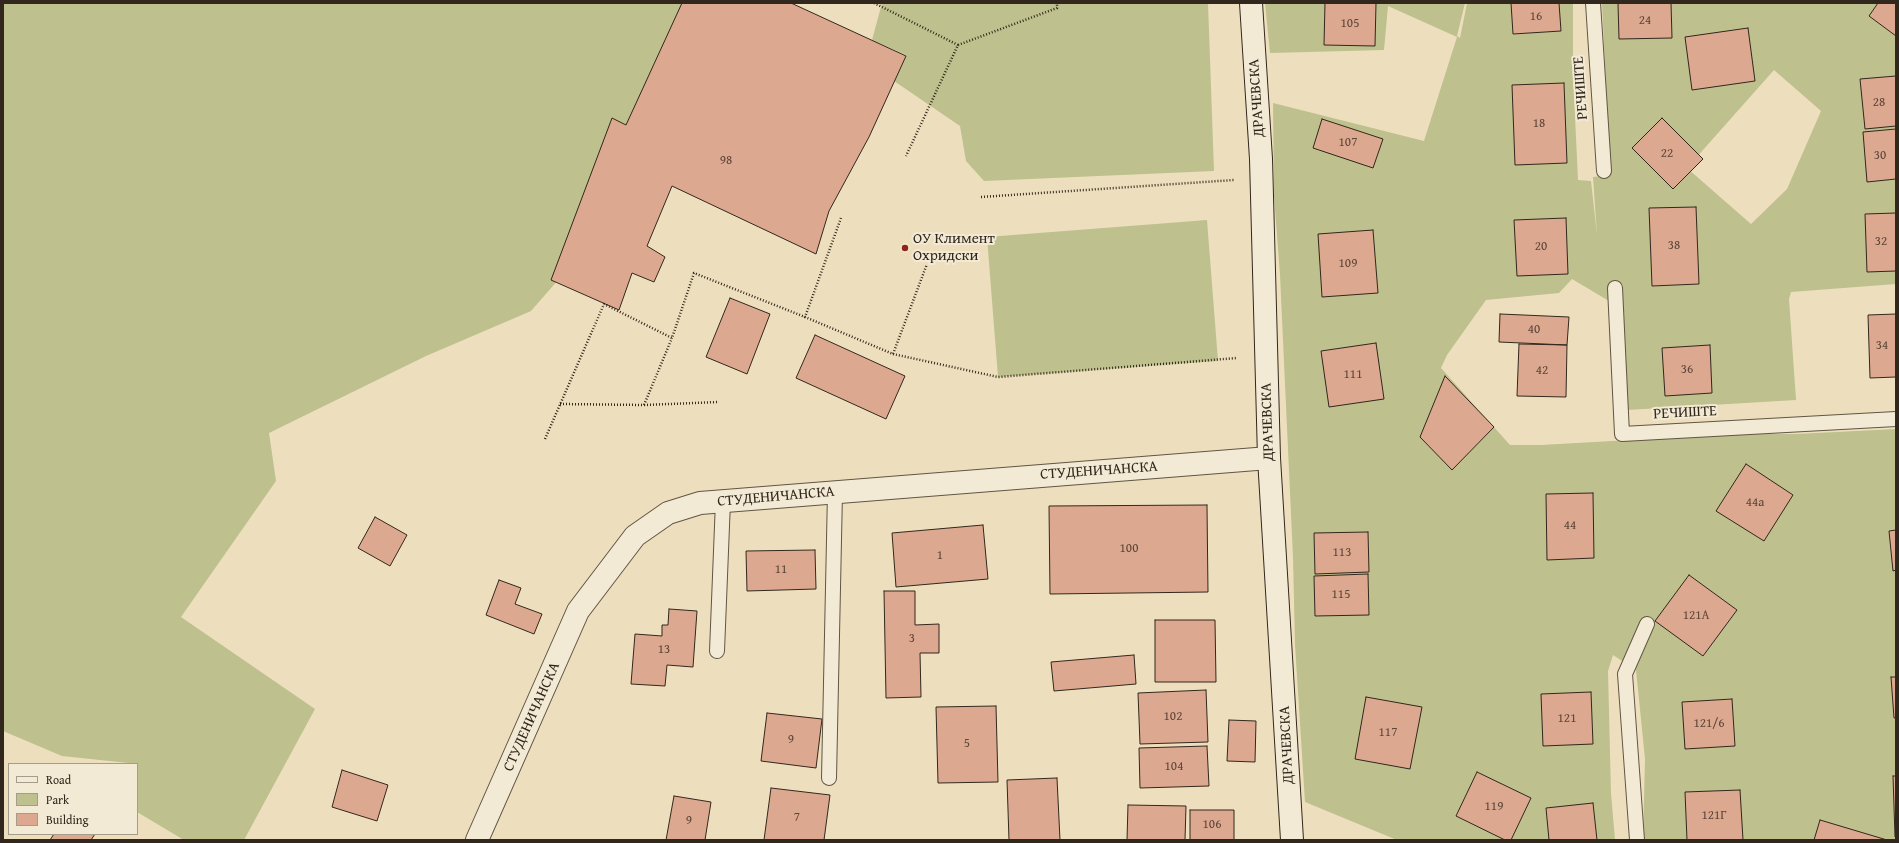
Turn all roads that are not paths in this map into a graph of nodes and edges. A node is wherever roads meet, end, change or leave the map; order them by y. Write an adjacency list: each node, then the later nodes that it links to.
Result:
1 (1251, 3): 6 (street, ДРАЧЕВСКА)
2 (1593, 3): 3 (lane, РЕЧИШТЕ)
3 (1604, 171)
4 (1615, 288): 5 (lane, РЕЧИШТЕ)
5 (1896, 419)
6 (1269, 458): 7 (street, СТУДЕНИЧАНСКА); 13 (street, ДРАЧЕВСКА)
7 (835, 492): 8 (street, СТУДЕНИЧАНСКА); 11 (lane)
8 (722, 501): 10 (lane); 12 (street, СТУДЕНИЧАНСКА)
9 (1647, 624): 14 (lane)
10 (717, 651)
11 (828, 778)
12 (477, 840)
13 (1292, 840)
14 (1637, 840)

